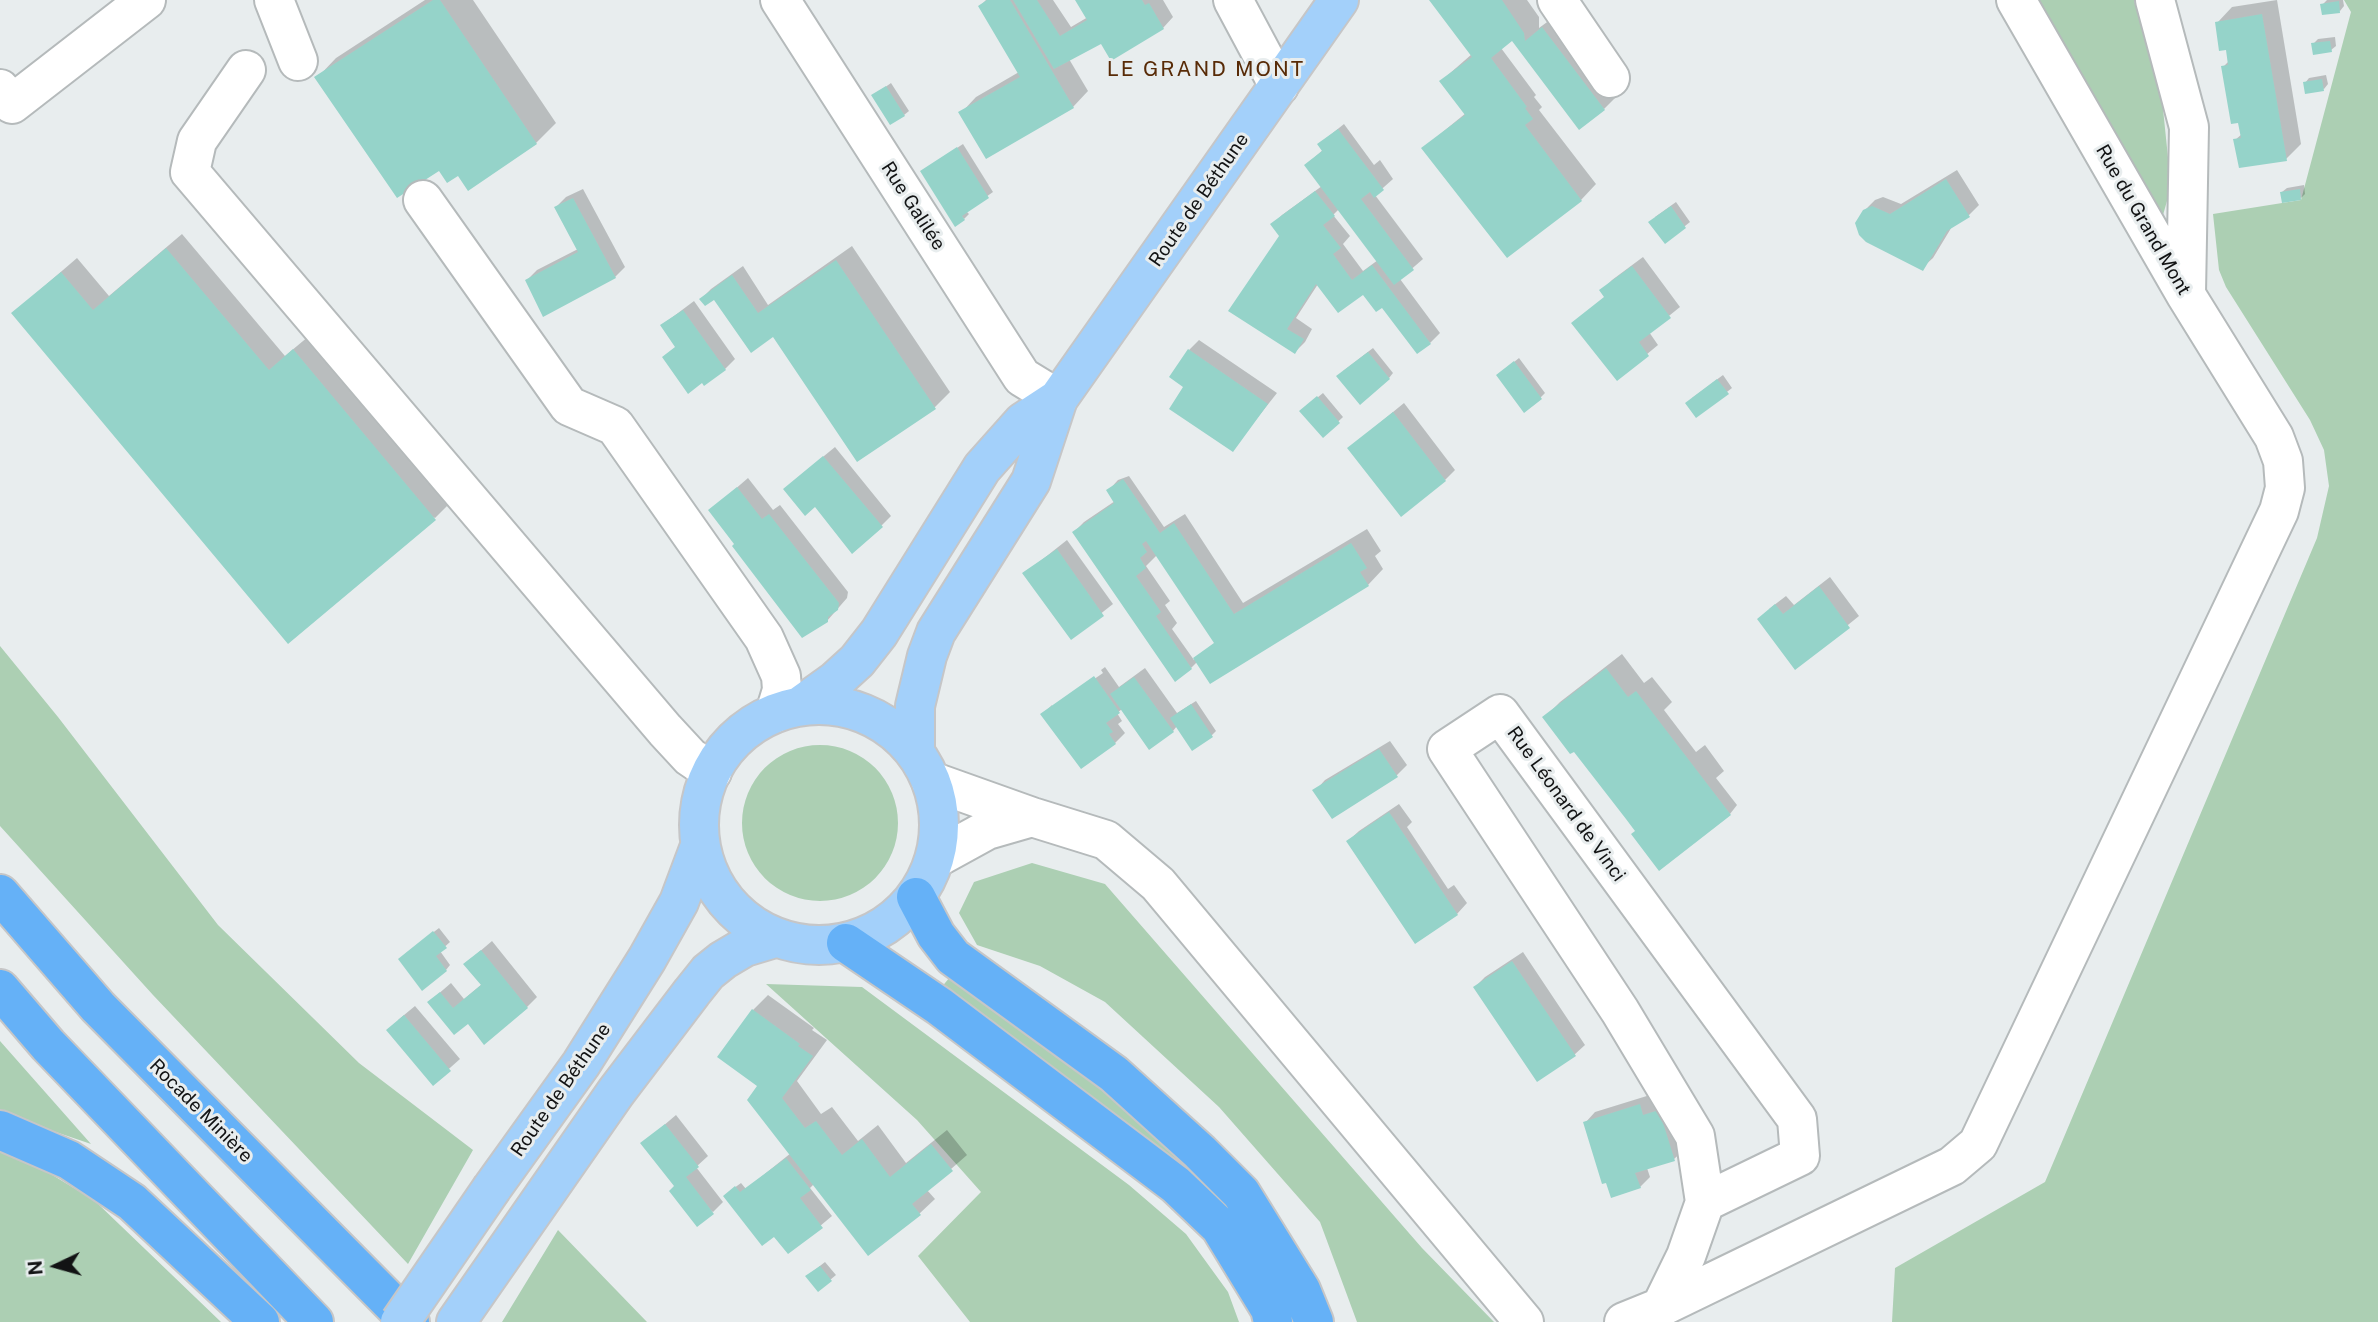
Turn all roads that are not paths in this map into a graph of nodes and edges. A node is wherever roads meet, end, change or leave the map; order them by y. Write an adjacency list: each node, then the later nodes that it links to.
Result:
1 (146, 0): 13 (street)
2 (274, 0): 9 (street)
3 (780, 0): 16 (street, Rue Galilée)
4 (1233, 0): 12 (street)
5 (1339, 0): 12 (main road, Route de Béthune)
6 (1556, 0): 11 (street)
7 (2016, 0): 15 (street, Rue du Grand Mont)
8 (2155, 0): 15 (street)
9 (298, 61)
10 (246, 70): 19 (street)
11 (1610, 78)
12 (1279, 86): 16 (main road, Route de Béthune)
13 (0, 89)
14 (423, 200): 17 (street)
15 (2186, 295): 30 (street, Rue du Grand Mont)
16 (1058, 399): 17 (main road, Route de Béthune); 18 (main road, Route de Béthune)
17 (788, 709): 18 (main road); 19 (main road, Route de Béthune)
18 (923, 766): 20 (street); 22 (main road, Route de Béthune)
19 (712, 772): 21 (main road, Route de Béthune)
20 (1032, 817): 22 (street); 38 (street)
21 (701, 846): 25 (main road, Route de Béthune); 33 (main road, Route de Béthune, bridge)
22 (936, 858): 24 (main road, Route de Béthune)
23 (0, 894): 34 (highway, Rocade Minière)
24 (916, 897): 26 (main road, Route de Béthune); 37 (highway)
25 (775, 938): 26 (main road, Route de Béthune); 35 (main road)
26 (846, 943): 36 (highway)
27 (0, 989): 32 (highway)
28 (0, 1130): 31 (highway)
29 (1705, 1202): 29 (street, Rue Léonard de Vinci); 30 (street, Rue Léonard de Vinci)
30 (1661, 1307): 39 (street, Rue du Grand Mont)
31 (260, 1322)
32 (314, 1322)
33 (400, 1322)
34 (410, 1322)
35 (456, 1322)
36 (1273, 1322)
37 (1314, 1322)
38 (1524, 1322)
39 (1624, 1322)

